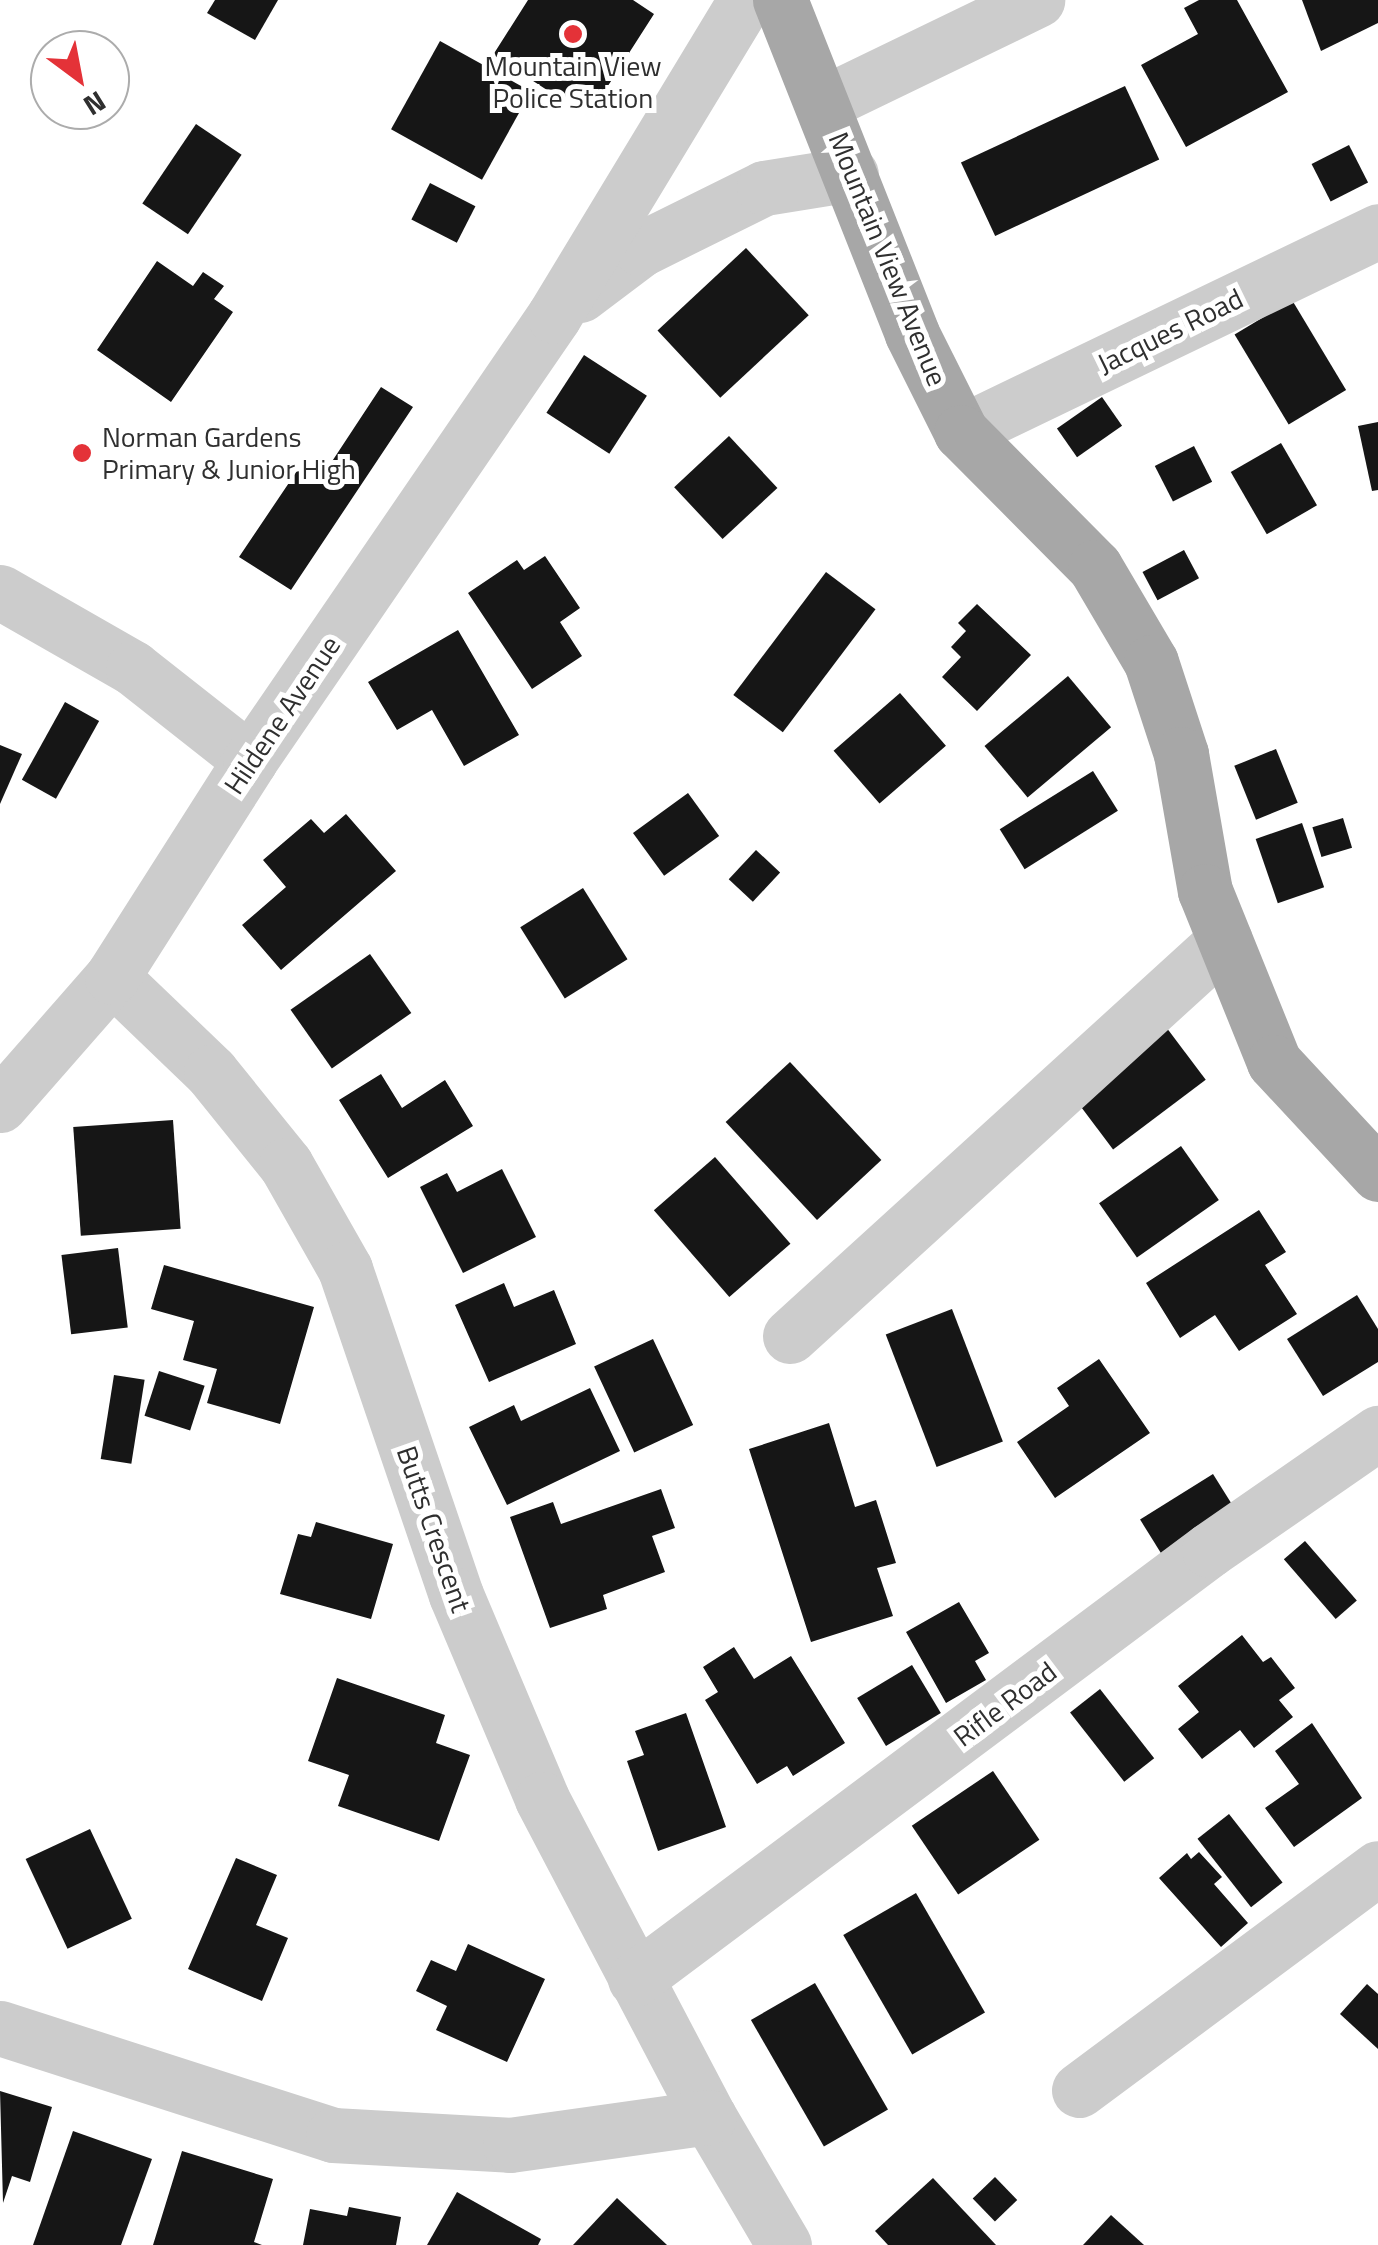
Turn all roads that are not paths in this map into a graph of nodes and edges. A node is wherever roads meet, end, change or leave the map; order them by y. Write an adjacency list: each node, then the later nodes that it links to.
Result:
1 (745, 0): 7 (street, Hildene Avenue)
2 (780, 0): 4 (main road, Mountain View Avenue)
3 (1037, 0): 4 (street)
4 (824, 103): 5 (main road, Mountain View Avenue)
5 (851, 174): 7 (street, Hildene Avenue); 8 (main road, Mountain View Avenue)
6 (1378, 230): 8 (street, Jacques Road)
7 (554, 316): 10 (street, Hildene Avenue)
8 (961, 432): 11 (main road, Mountain View Avenue)
9 (0, 592): 10 (street)
10 (250, 760): 12 (street, Hildene Avenue)
11 (1225, 940): 14 (main road, Mountain View Avenue); 15 (street)
12 (112, 977): 13 (street, Hildene Avenue); 18 (street, Butts Crescent)
13 (0, 1105)
14 (1378, 1174)
15 (790, 1336)
16 (1378, 1433): 18 (street, Rifle Road)
17 (1378, 1868): 20 (street)
18 (635, 1979): 21 (street, Butts Crescent)
19 (0, 2028): 21 (street)
20 (1078, 2090)
21 (708, 2117): 22 (street, Butts Crescent)
22 (784, 2245)

